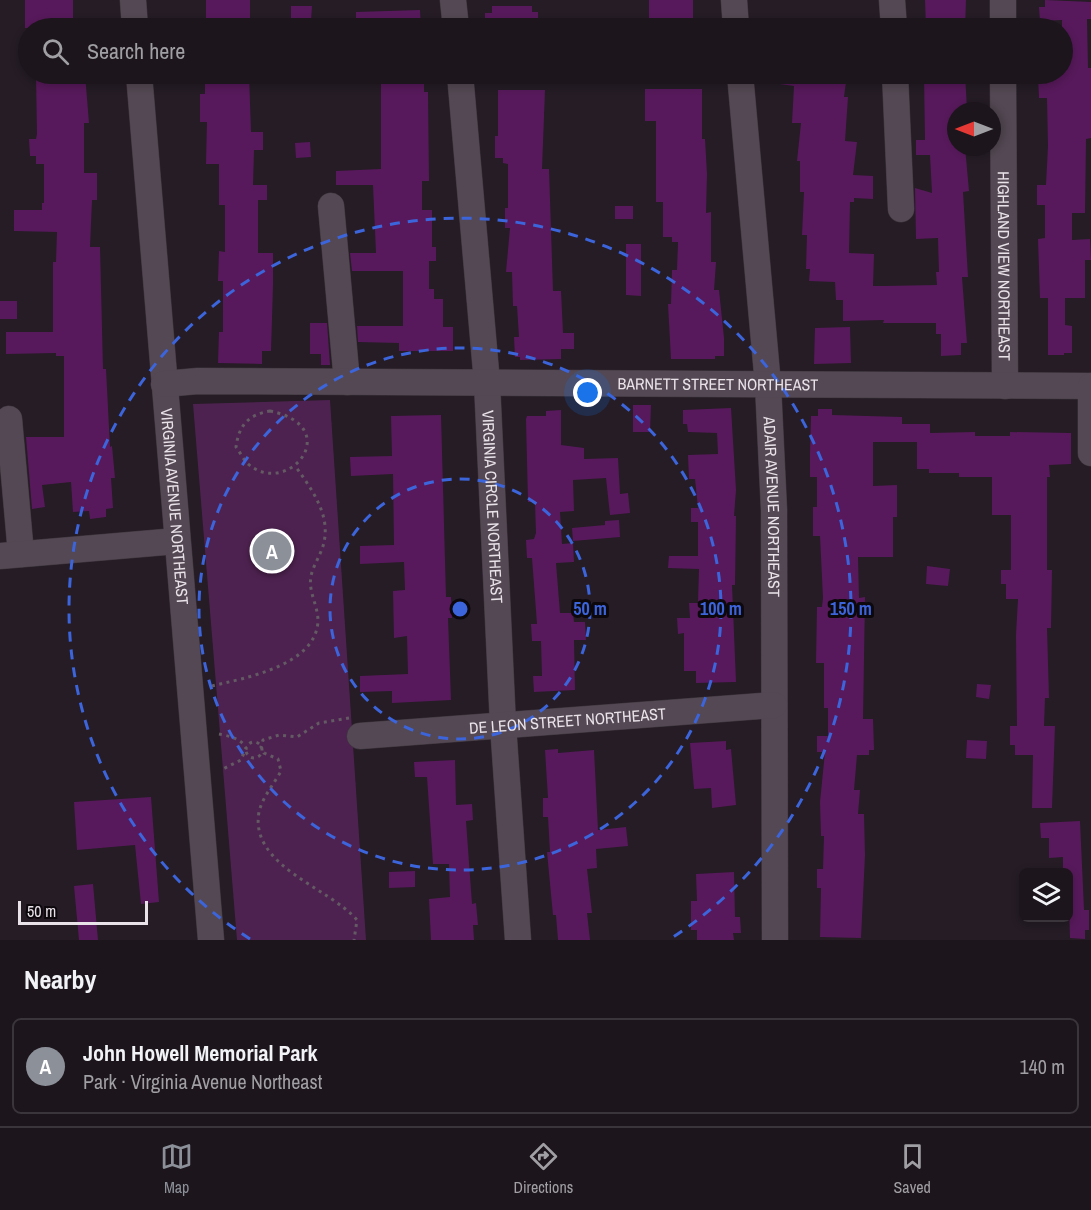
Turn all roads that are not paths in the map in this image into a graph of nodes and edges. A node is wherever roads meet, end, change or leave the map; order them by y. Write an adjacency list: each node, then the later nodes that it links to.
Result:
1 (133, 0): 6 (street)
2 (453, 0): 7 (street)
3 (734, 0): 8 (street)
4 (892, 0): 9 (street)
5 (1003, 0): 10 (street)
6 (134, 18)
7 (455, 18)
8 (735, 18)
9 (893, 18)
10 (1003, 18)
11 (140, 84): 20 (street, VIRGINIA AVENUE NORTHEAST)
12 (461, 84): 19 (street, VIRGINIA CIRCLE NORTHEAST)
13 (741, 84): 21 (street, ADAIR AVENUE NORTHEAST)
14 (895, 84): 17 (street)
15 (1003, 84): 22 (street, HIGHLAND VIEW NORTHEAST)
16 (331, 206): 18 (street)
17 (901, 209)
18 (347, 382): 19 (street, BARNETT STREET NORTHEAST); 20 (street, BARNETT STREET NORTHEAST)
19 (487, 383): 21 (street, BARNETT STREET NORTHEAST); 29 (street, VIRGINIA CIRCLE NORTHEAST)
20 (164, 384): 26 (street, VIRGINIA AVENUE NORTHEAST)
21 (768, 385): 22 (street, BARNETT STREET NORTHEAST); 28 (street, ADAIR AVENUE NORTHEAST)
22 (1005, 386): 23 (street, BARNETT STREET NORTHEAST)
23 (1091, 387): 25 (street)
24 (9, 419): 27 (street)
25 (1091, 453)
26 (177, 541): 27 (street); 31 (street, VIRGINIA AVENUE NORTHEAST)
27 (11, 555)
28 (774, 705): 29 (street, DE LEON STREET NORTHEAST); 33 (street, ADAIR AVENUE NORTHEAST)
29 (503, 725): 30 (street, DE LEON STREET NORTHEAST); 32 (street, VIRGINIA CIRCLE NORTHEAST)
30 (357, 727)
31 (211, 940)
32 (518, 940)
33 (775, 940)

